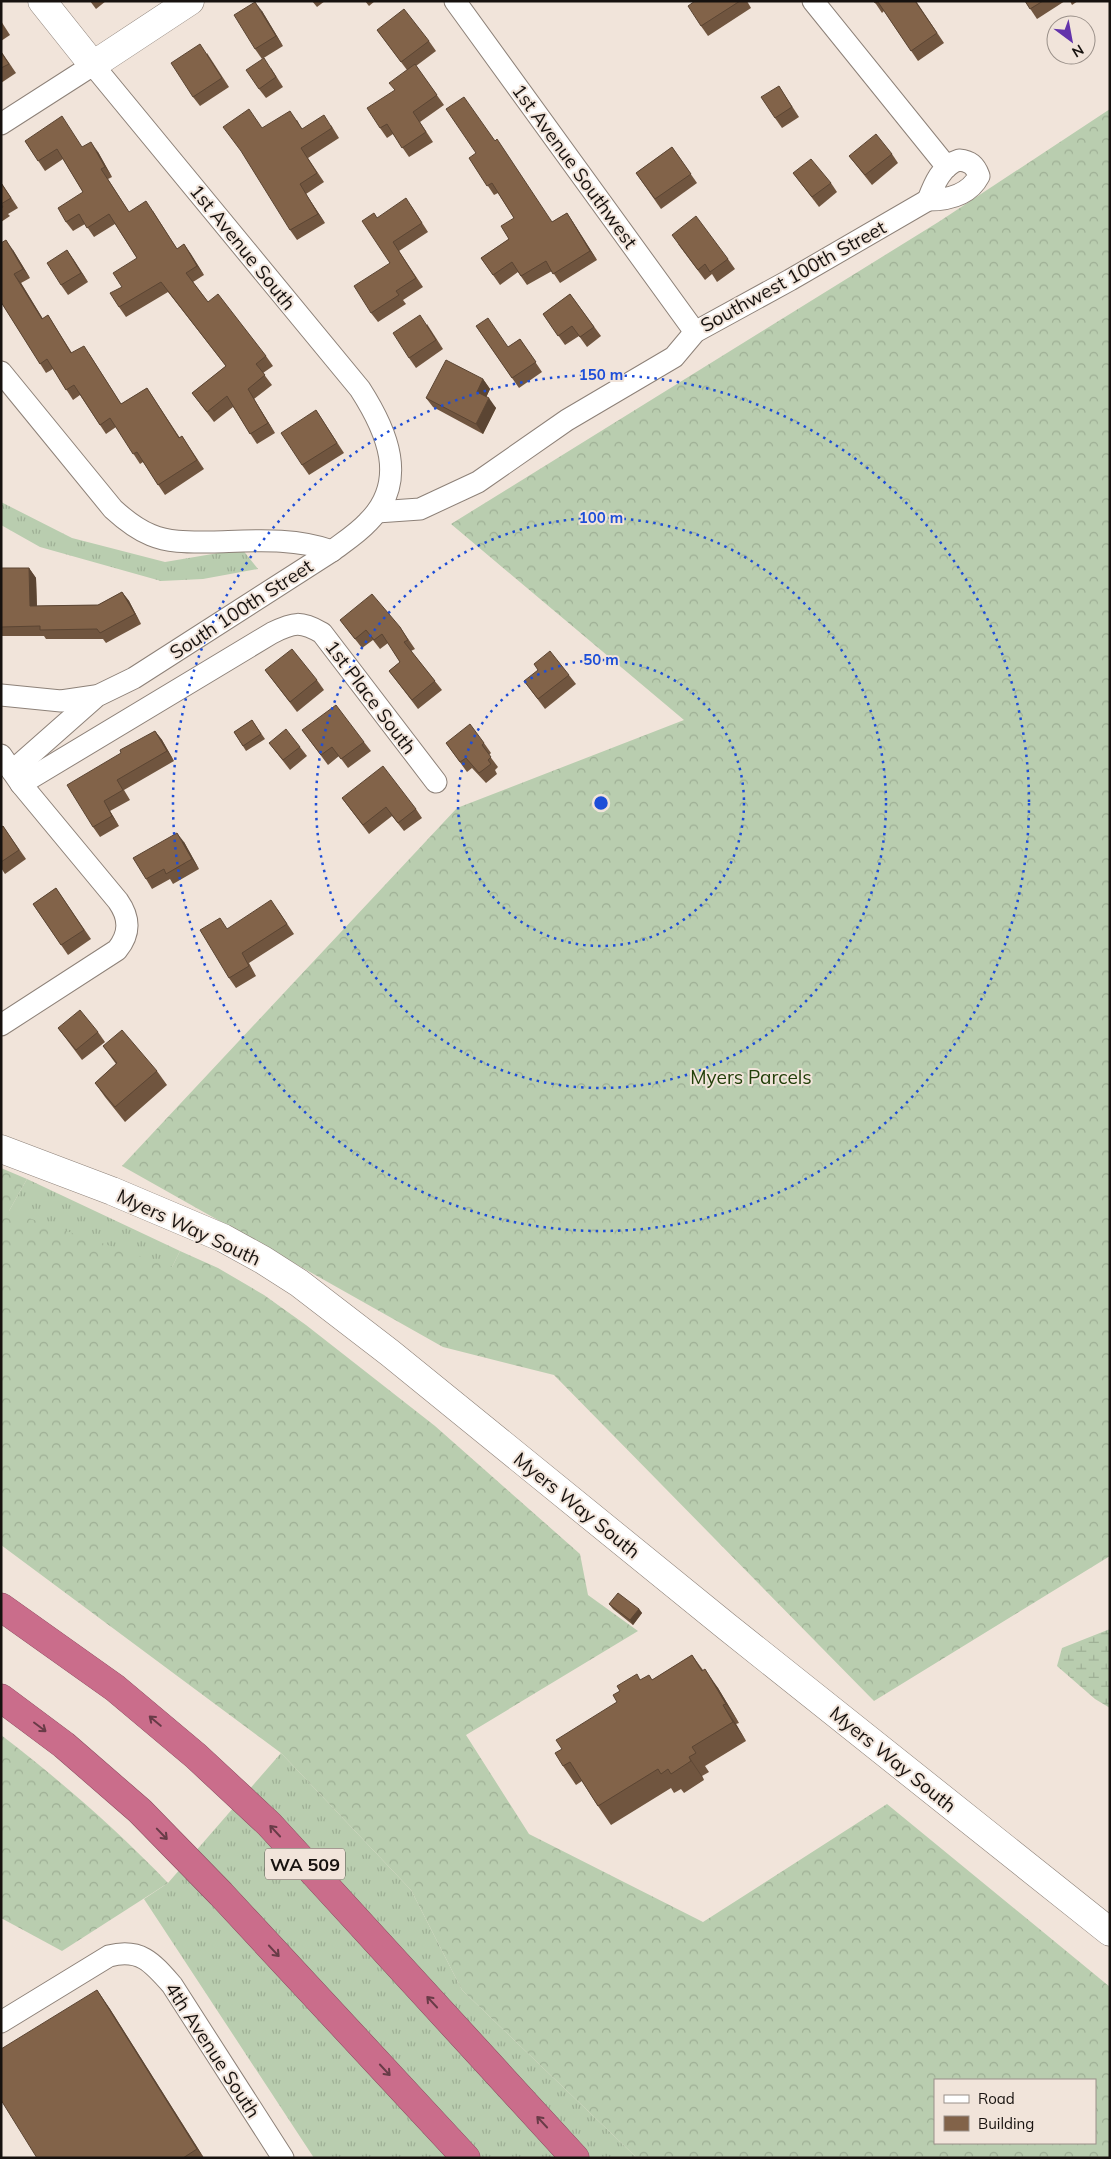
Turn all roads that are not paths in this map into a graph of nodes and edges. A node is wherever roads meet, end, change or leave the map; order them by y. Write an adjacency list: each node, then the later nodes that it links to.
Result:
1 (42, 1): 5 (main road, 1st Avenue South)
2 (190, 1): 5 (main road)
3 (455, 1): 9 (street, 1st Avenue Southwest)
4 (813, 1): 7 (street)
5 (93, 65): 6 (street); 11 (street, 1st Avenue South)
6 (1, 124)
7 (947, 167): 8 (street); 8 (street, Southwest 100th Street)
8 (928, 200): 9 (street, Southwest 100th Street)
9 (695, 332): 11 (street, Southwest 100th Street)
10 (1, 372): 12 (street)
11 (377, 512): 12 (street, South 100th Street)
12 (332, 551): 15 (street, South 100th Street)
13 (298, 623): 16 (street, South 100th Street); 17 (street, 1st Place South)
14 (1, 695): 15 (street, South 100th Street)
15 (97, 696): 16 (street, South 100th Street)
16 (11, 770): 18 (street)
17 (436, 782)
18 (1, 1025)
19 (1, 1149): 22 (main road, Myers Way South)
20 (1, 1606): 26 (highway, WA 509, one-way to 20)
21 (1, 1698): 25 (highway, one-way to 25)
22 (1110, 1932)
23 (1, 2022): 24 (street, 4th Avenue South)
24 (282, 2158)
25 (466, 2158)
26 (575, 2158)

